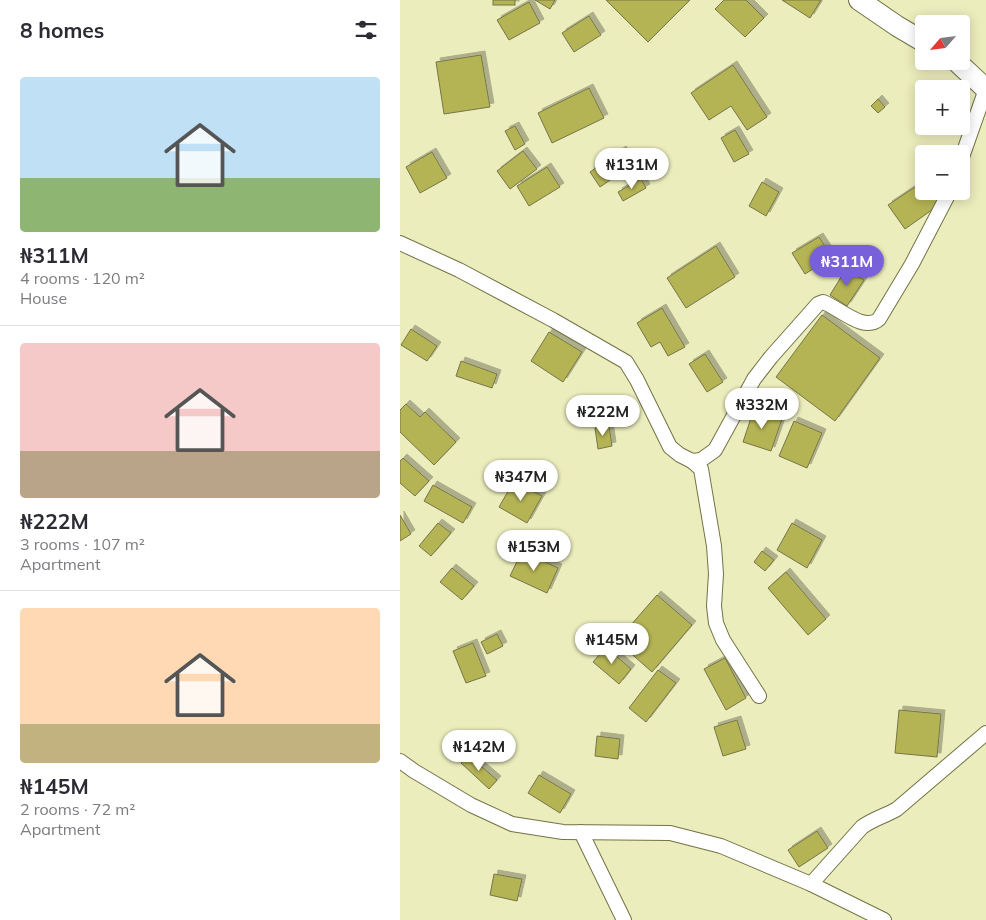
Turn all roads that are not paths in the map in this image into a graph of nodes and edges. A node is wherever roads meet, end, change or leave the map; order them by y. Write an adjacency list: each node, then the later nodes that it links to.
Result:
1 (859, 0): 2 (main road)
2 (915, 37)
3 (966, 70): 4 (main road)
4 (986, 89): 5 (street)
5 (966, 145)
6 (945, 200): 8 (street)
7 (400, 243): 8 (street)
8 (692, 461): 9 (street)
9 (759, 696)
10 (986, 733): 13 (street)
11 (400, 761): 12 (street)
12 (581, 832): 13 (street); 14 (street)
13 (810, 884): 15 (street)
14 (624, 920)
15 (884, 920)

